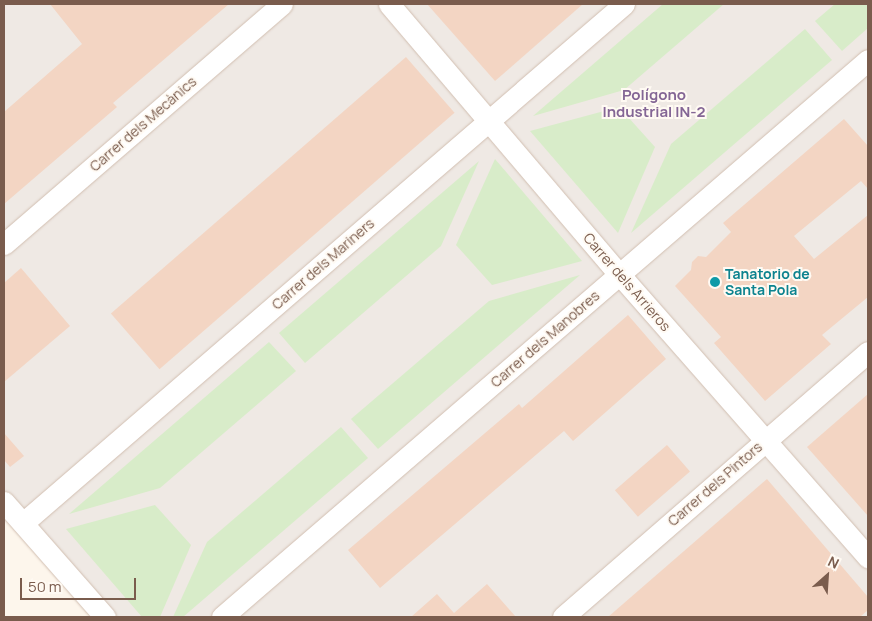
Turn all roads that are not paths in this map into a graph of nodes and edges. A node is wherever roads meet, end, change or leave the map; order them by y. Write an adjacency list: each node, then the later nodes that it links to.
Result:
1 (282, 4): 6 (lane, Carrer dels Mecànics)
2 (388, 4): 5 (lane, Carrer dels Arrieros)
3 (624, 4): 5 (lane, Carrer dels Mariners)
4 (868, 60): 7 (lane, Carrer dels Manobres)
5 (489, 121): 7 (lane, Carrer dels Arrieros); 11 (lane, Carrer dels Mariners)
6 (4, 244)
7 (620, 275): 9 (lane, Carrer dels Arrieros); 14 (lane, Carrer dels Manobres)
8 (868, 352): 9 (lane, Carrer dels Pintors)
9 (766, 439): 12 (lane, Carrer dels Arrieros); 15 (lane, Carrer dels Pintors)
10 (4, 502): 11 (lane)
11 (23, 523): 13 (lane)
12 (868, 557)
13 (105, 617)
14 (222, 617)
15 (563, 617)

